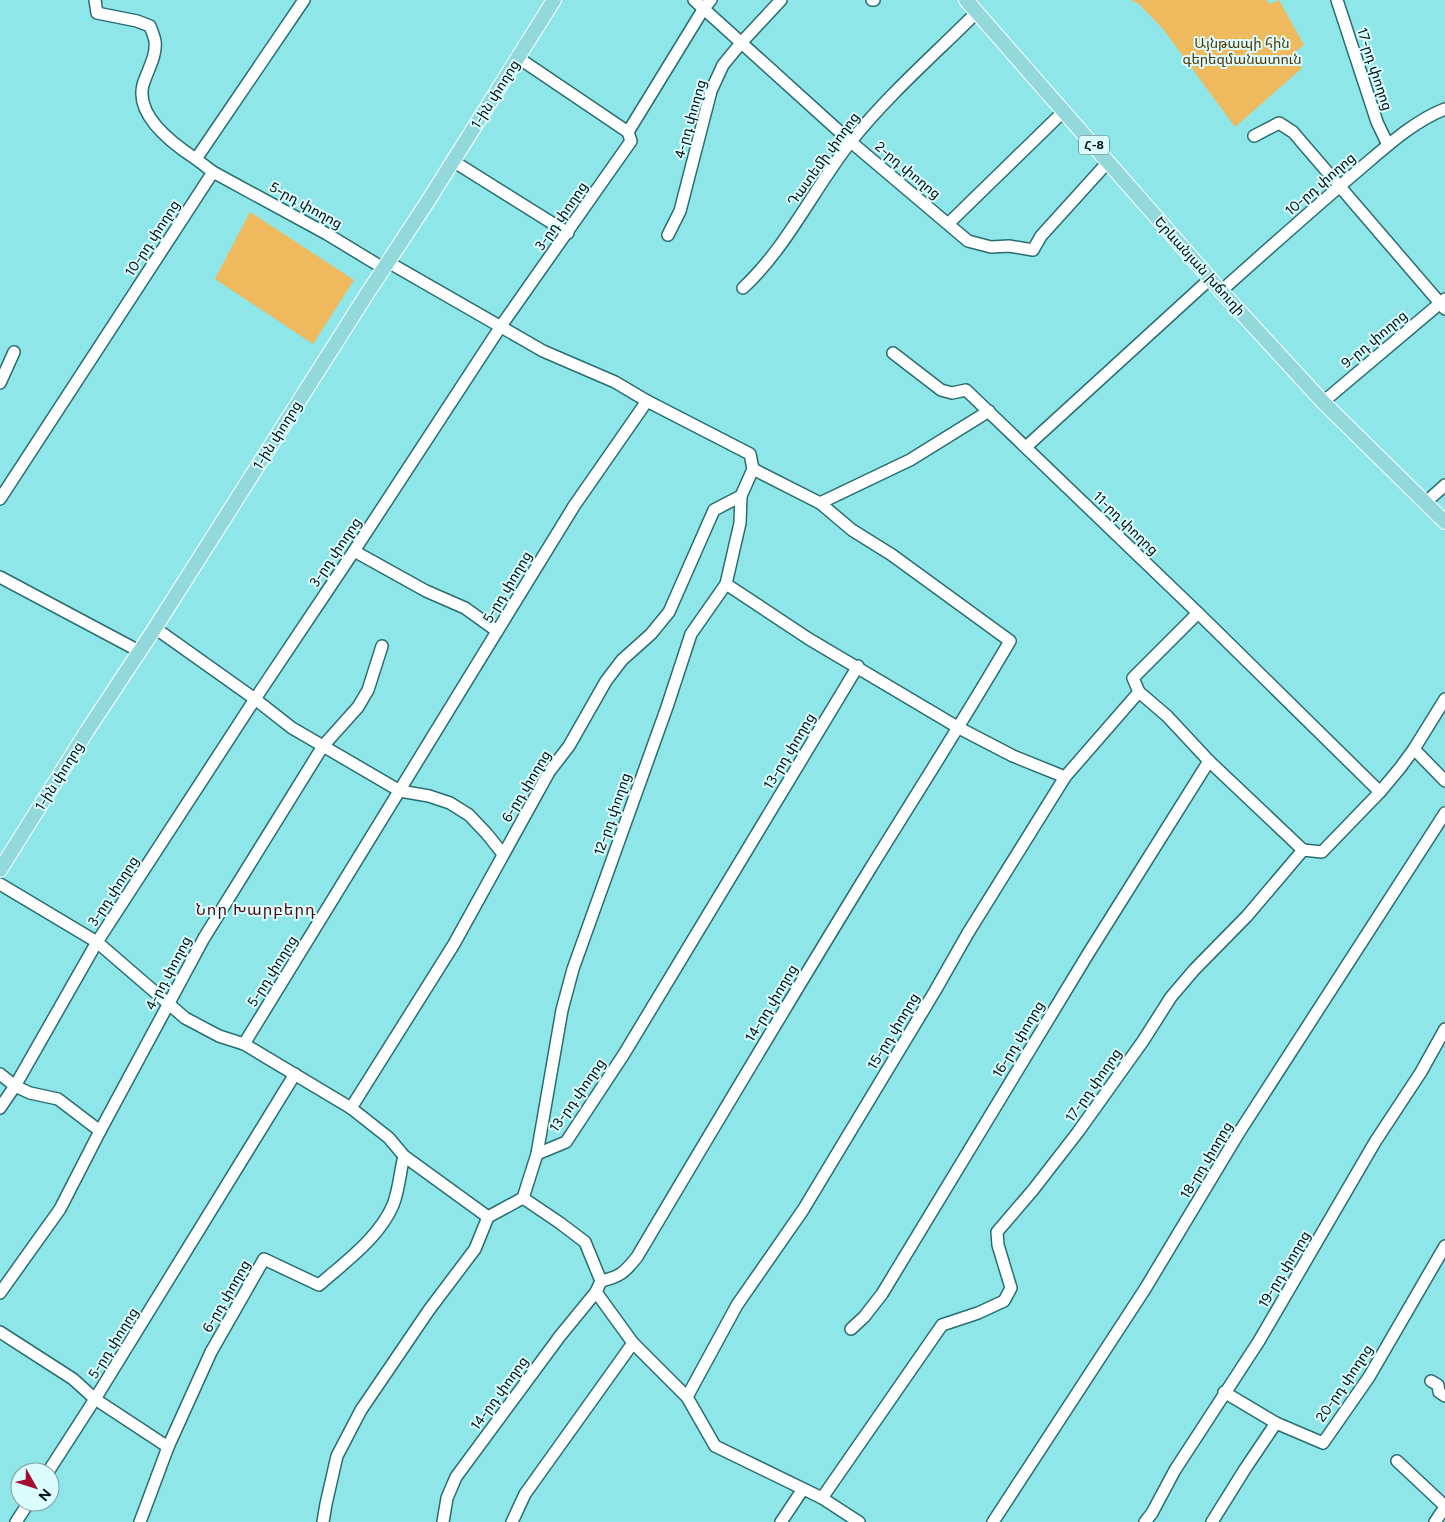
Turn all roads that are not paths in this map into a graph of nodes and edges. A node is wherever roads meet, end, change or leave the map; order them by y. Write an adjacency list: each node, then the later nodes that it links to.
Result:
1 (95, 0): 18 (street)
2 (304, 0): 18 (street)
3 (554, 0): 11 (main road, 1-ին փողոց)
4 (694, 0): 8 (street, 2-րդ փողոց)
5 (782, 0): 10 (street, 4-րդ փողոց)
6 (966, 0): 9 (main road, Երևանյան խճուղի / Հ-8)
7 (1337, 0): 17 (street, 17-րդ փողոց)
8 (707, 4): 10 (street, 2-րդ փողոց); 14 (street)
9 (977, 12): 13 (main road, Երևանյան խճուղի / Հ-8); 16 (street, Դատեմի փողոց)
10 (740, 42): 16 (street, 2-րդ փողոց); 25 (street, 4-րդ փողոց)
11 (517, 58): 14 (street); 19 (main road, 1-ին փողոց)
12 (1445, 109): 17 (street, 10-րդ փողոց)
13 (1064, 111): 20 (main road, Երևանյան խճուղի / Հ-8); 23 (street)
14 (628, 132): 24 (street, 3-րդ փողոց)
15 (1254, 136): 22 (street)
16 (851, 142): 23 (street, 2-րդ փողոց); 28 (street, Դատեմի փողոց)
17 (1388, 145): 22 (street, 10-րդ փողոց)
18 (196, 159): 21 (street)
19 (454, 161): 24 (street); 26 (main road, 1-ին փողոց)
20 (1108, 162): 23 (street, 2-րդ փողոց); 27 (main road, Երևանյան խճուղի / Հ-8)
21 (213, 172): 26 (street, 5-րդ փողոց); 42 (street, 10-րդ փողոց)
22 (1339, 187): 29 (street, 10-րդ փողոց); 30 (street)
23 (949, 223)
24 (568, 233): 31 (street, 3-րդ փողոց)
25 (668, 235)
26 (386, 265): 31 (street, 5-րդ փողոց); 50 (main road, 1-ին փողոց)
27 (1211, 278): 29 (main road, Երևանյան խճուղի / Հ-8); 38 (street)
28 (743, 288)
29 (1221, 291): 36 (main road, Երևանյան խճուղի / Հ-8)
30 (1443, 304): 36 (street, 9-րդ փողոց)
31 (501, 326): 35 (street, 5-րդ փողոց); 46 (street, 3-րդ փողոց)
32 (14, 352): 34 (street)
33 (893, 353): 37 (street, 11-րդ փողոց)
34 (0, 383)
35 (647, 401): 39 (street); 51 (street, 5-րդ փողոց)
36 (1323, 402): 44 (main road, Երևանյան խճուղի / Հ-8)
37 (989, 411): 38 (street, 11-րդ փողոց); 43 (street)
38 (1026, 447): 49 (street, 11-րդ փողոց)
39 (753, 469): 41 (street); 43 (street)
40 (1445, 485): 44 (street)
41 (741, 496): 48 (street, 12-րդ փողոց); 68 (street, 6-րդ փողոց)
42 (0, 498)
43 (820, 503): 58 (street, 14-րդ փողոց)
44 (1425, 503): 45 (main road, Երևանյան խճուղի / Հ-8)
45 (1445, 522)
46 (354, 551): 51 (street); 56 (street, 3-րդ փողոց)
47 (0, 577): 53 (street)
48 (726, 584): 54 (street); 81 (street, 12-րդ փողոց)
49 (1198, 612): 55 (street); 65 (street, 11-րդ փողոց)
50 (154, 628): 53 (main road, 1-ին փողոց); 56 (street)
51 (497, 631): 64 (street, 5-րդ փողոց)
52 (382, 646): 59 (street, 4-րդ փողոց)
53 (139, 651): 69 (main road, 1-ին փողոց)
54 (858, 666): 58 (street); 81 (street, 13-րդ փողոց)
55 (1139, 692): 61 (street); 62 (street, 15-րդ փողոց)
56 (255, 699): 59 (street); 71 (street, 3-րդ փողոց)
57 (1445, 699): 60 (street)
58 (959, 728): 62 (street); 86 (street, 14-րդ փողոց)
59 (323, 746): 64 (street); 72 (street, 4-րդ փողոց)
60 (1414, 749): 63 (street); 65 (street)
61 (1209, 761): 67 (street); 88 (street, 16-րդ փողոց)
62 (1065, 777): 94 (street, 15-րդ փողոց)
63 (1445, 781)
64 (400, 791): 68 (street); 74 (street, 5-րդ փողոց)
65 (1380, 792): 67 (street)
66 (1445, 812): 109 (street, 18-րդ փողոց)
67 (1303, 850): 101 (street, 17-րդ փողոց)
68 (503, 854): 79 (street, 6-րդ փողոց)
69 (0, 870)
70 (0, 884): 71 (street)
71 (97, 942): 72 (street); 77 (street, 3-րդ փողոց)
72 (169, 1003): 74 (street); 80 (street, 4-րդ փողոց)
73 (1445, 1029): 92 (street, 19-րդ փողոց)
74 (244, 1044): 76 (street)
75 (0, 1074): 77 (street)
76 (295, 1074): 79 (street); 95 (street, 5-րդ փողոց)
77 (15, 1086): 78 (street, 3-րդ փողոց); 80 (street)
78 (0, 1108)
79 (351, 1108): 82 (street)
80 (100, 1131): 87 (street, 4-րդ փողոց)
81 (537, 1154): 83 (street)
82 (404, 1156): 84 (street); 97 (street, 6-րդ փողոց)
83 (523, 1198): 84 (street); 86 (street)
84 (488, 1217): 104 (street)
85 (1445, 1246): 96 (street, 20-րդ փողոց)
86 (599, 1286): 90 (street); 105 (street, 14-րդ փողոց)
87 (0, 1293)
88 (851, 1329)
89 (0, 1332): 95 (street)
90 (633, 1343): 94 (street); 106 (street)
91 (1431, 1380): 93 (street)
92 (1224, 1392): 96 (street); 110 (street, 19-րդ փողոց)
93 (1445, 1396)
94 (687, 1397): 100 (street)
95 (95, 1399): 97 (street); 99 (street, 5-րդ փողոց)
96 (1276, 1422): 111 (street)
97 (168, 1447): 103 (street, 6-րդ փողոց)
98 (1397, 1461): 102 (street)
99 (54, 1462)
100 (803, 1489): 101 (street); 107 (street)
101 (822, 1498): 108 (street)
102 (1445, 1507): 112 (street)
103 (140, 1522)
104 (323, 1522)
105 (443, 1522)
106 (512, 1522)
107 (781, 1522)
108 (859, 1522)
109 (993, 1522)
110 (1145, 1522)
111 (1212, 1522)
112 (1435, 1522)

